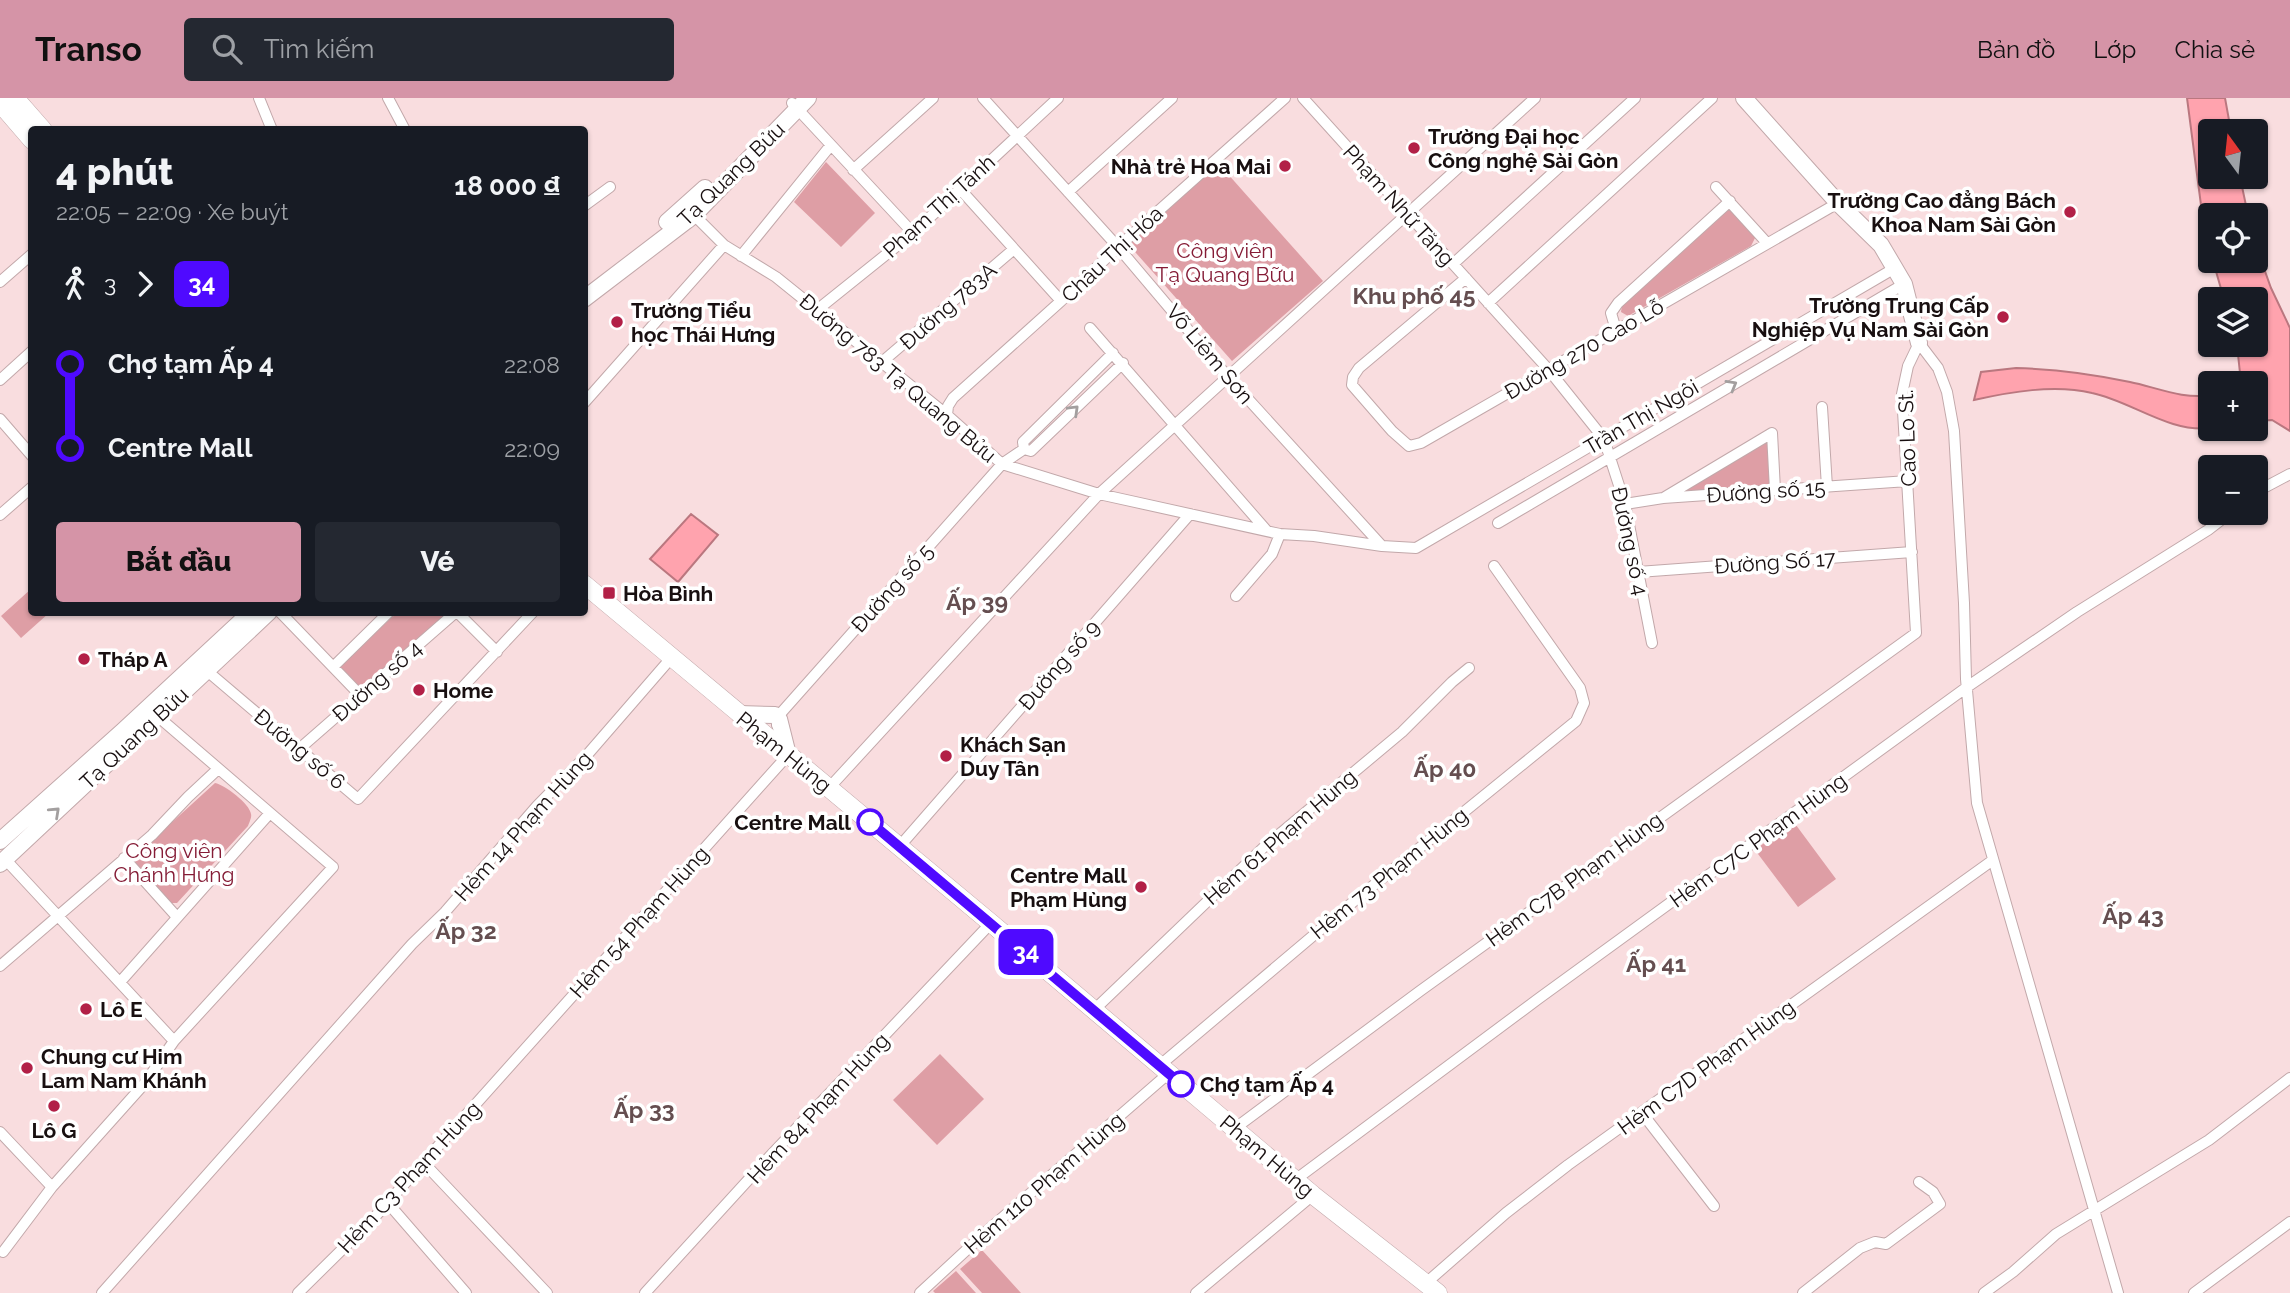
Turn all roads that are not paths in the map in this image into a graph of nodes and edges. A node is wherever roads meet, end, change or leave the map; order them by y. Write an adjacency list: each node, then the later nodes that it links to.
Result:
1 (15, 98): 16 (main road)
2 (259, 98): 17 (street)
3 (388, 98): 18 (street)
4 (933, 98): 22 (street)
5 (983, 98): 20 (street, Võ Liêm Sơn)
6 (1058, 98): 20 (street, Phạm Thị Tánh)
7 (1172, 98): 26 (street)
8 (1285, 98): 35 (street, Châu Thị Hóa)
9 (1303, 98): 31 (street, Phạm Nhữ Tăng)
10 (1535, 98): 31 (street)
11 (1635, 98): 39 (street)
12 (1712, 98): 47 (street)
13 (1744, 98): 29 (main road)
14 (799, 102): 21 (street); 30 (main road, Tạ Quang Bửu)
15 (0, 103): 19 (main road)
16 (40, 126)
17 (270, 126)
18 (403, 126)
19 (28, 135)
20 (1018, 135): 25 (street, Phạm Thị Tánh); 26 (street, Võ Liêm Sơn)
21 (831, 145): 22 (street); 37 (street)
22 (853, 170): 32 (street)
23 (610, 187): 28 (street)
24 (1716, 187): 27 (street)
25 (960, 188): 32 (street, Phạm Thị Tánh); 36 (street)
26 (1068, 192): 35 (street, Võ Liêm Sơn)
27 (1730, 201): 33 (street); 50 (street)
28 (588, 203)
29 (1838, 203): 33 (street, Đường 270 Cao Lỗ); 40 (main road)
30 (690, 211): 34 (street, Đường 783 Tạ Quang Bửu); 43 (main road, Tạ Quang Bửu); 45 (main road, Tạ Quang Bửu)
31 (1408, 215): 39 (street, Phạm Nhữ Tăng); 57 (street)
32 (913, 233): 48 (street, Phạm Thị Tánh)
33 (1767, 243): 50 (street, Đường 270 Cao Lỗ)
34 (724, 245): 37 (street, Đường 783 Tạ Quang Bửu); 59 (street)
35 (1118, 247): 46 (street, Châu Thị Hóa); 57 (street, Võ Liêm Sơn)
36 (1014, 249): 46 (street); 54 (street, Đường 783A)
37 (741, 256): 48 (street, Đường 783 Tạ Quang Bửu)
38 (28, 258): 42 (street)
39 (1453, 264): 41 (street, Phạm Nhữ Tăng)
40 (1895, 268): 44 (main road); 66 (street, Trần Thị Ngôi)
41 (1466, 278): 47 (street, Phạm Nhữ Tăng); 56 (street, Đường 270 Cao Lỗ)
42 (0, 282)
43 (588, 282)
44 (1904, 284): 51 (main road); 69 (street, Trần Thị Ngôi, one-way to 44)
45 (588, 296)
46 (1061, 301): 61 (street, Châu Thị Hóa)
47 (1488, 303): 56 (street, Phạm Nhữ Tăng)
48 (817, 310): 54 (street, Đường 783 Tạ Quang Bửu)
49 (1090, 328): 52 (street)
50 (1616, 330): 56 (street, Đường 270 Cao Lỗ)
51 (1919, 343): 72 (street, Cao Lo St.); 106 (street)
52 (1113, 353): 55 (street); 67 (street)
53 (28, 356): 58 (street)
54 (881, 362): 61 (street, Đường 783 Tạ Quang Bửu)
55 (1122, 363): 63 (street); 67 (street, Đường số 5, one-way to 55)
56 (1548, 369): 66 (street, Phạm Nhữ Tăng)
57 (1228, 377): 63 (street); 86 (street, Võ Liêm Sơn)
58 (0, 380)
59 (588, 398)
60 (1822, 407): 74 (street)
61 (947, 415): 70 (street, Đường 783 Tạ Quang Bửu)
62 (0, 419): 64 (street)
63 (1176, 425): 77 (street); 84 (street)
64 (9, 430): 65 (street); 68 (street)
65 (0, 438)
66 (1604, 439): 69 (street, Đường số 4); 86 (street, Trần Thị Ngôi)
67 (1024, 449): 70 (street, Đường số 5)
68 (28, 451)
69 (1609, 456): 79 (street, Đường số 4); 82 (street, Trần Thị Ngôi)
70 (1002, 464): 77 (street, Đường 783 Tạ Quang Bửu); 110 (street, Đường số 5)
71 (2290, 474): 73 (street)
72 (1908, 481): 74 (street, Đường số 15); 87 (street, Cao Lo St.)
73 (2268, 486)
74 (1827, 487): 76 (street, Đường số 15)
75 (28, 490): 81 (street)
76 (1775, 490): 78 (street, Đường số 15); 78 (street)
77 (1099, 494): 80 (street, Đường 783 Tạ Quang Bửu); 115 (street)
78 (1663, 498): 79 (street, Đường số 15)
79 (1625, 504): 89 (street, Đường số 4)
80 (1190, 514): 84 (street, Đường 783 Tạ Quang Bửu); 118 (street, Đường số 9)
81 (0, 515)
82 (1498, 523)
83 (2214, 525): 106 (street, Hẻm C7C Phạm Hùng)
84 (1267, 531): 85 (street, Đường 783 Tạ Quang Bửu)
85 (1280, 534): 86 (street, Đường 783 Tạ Quang Bửu); 91 (street)
86 (1382, 547)
87 (1912, 552): 89 (street, Đường Số 17); 99 (street, Cao Lo St.)
88 (1494, 566): 130 (street, Hẻm 73 Phạm Hùng)
89 (1638, 572): 100 (street, Đường số 4)
90 (588, 587): 102 (main road, Phạm Hùng)
91 (1236, 596)
92 (247, 616): 108 (main road, Tạ Quang Bửu)
93 (264, 616): 105 (main road, Tạ Quang Bửu)
94 (284, 616): 103 (street)
95 (385, 616): 103 (street)
96 (452, 616): 107 (street, Đường số 4)
97 (461, 616): 101 (street)
98 (529, 616): 101 (street, Đường số 6)
99 (1916, 633): 133 (street, Hẻm C7B Phạm Hùng)
100 (1652, 643)
101 (497, 652): 112 (street, Đường số 6)
102 (672, 657): 109 (main road, Phạm Hùng); 146 (street, Hẻm 14 Phạm Hùng)
103 (333, 667): 107 (street)
104 (1469, 668): 127 (street, Hẻm 61 Phạm Hùng)
105 (206, 670): 108 (main road, Tạ Quang Bửu); 112 (street, Đường số 6)
106 (1967, 687): 121 (street); 136 (street, Hẻm C7C Phạm Hùng)
107 (361, 696): 112 (street, Đường số 4)
108 (153, 712): 114 (street); 117 (main road, Tạ Quang Bửu); 119 (main road, Tạ Quang Bửu, one-way to 108)
109 (739, 714): 110 (main road); 111 (main road, Phạm Hùng)
110 (778, 715): 111 (street, Đường số 5); 113 (main road)
111 (763, 734): 113 (main road, Phạm Hùng)
112 (298, 750)
113 (788, 755): 115 (main road, Phạm Hùng); 129 (street, Hẻm 54 Phạm Hùng)
114 (218, 769): 116 (street); 120 (street)
115 (829, 788): 118 (main road, Phạm Hùng)
116 (270, 813): 123 (street); 128 (street)
117 (0, 841)
118 (900, 847): 124 (main road, Phạm Hùng)
119 (2, 858): 122 (street)
120 (124, 858): 122 (street); 123 (street)
121 (1993, 860): 132 (street, Hẻm C7D Phạm Hùng); 142 (street)
122 (59, 915): 125 (street); 126 (street)
123 (177, 916): 126 (street)
124 (991, 923): 127 (main road, Phạm Hùng); 150 (street, Hẻm 84 Phạm Hùng)
125 (0, 966)
126 (121, 981): 128 (street)
127 (1094, 1010): 130 (main road, Phạm Hùng)
128 (174, 1041): 138 (street)
129 (517, 1058): 135 (street, Hẻm C3 Phạm Hùng)
130 (1164, 1070): 133 (main road, Phạm Hùng); 151 (street, Hẻm 110 Phạm Hùng)
131 (2290, 1078): 142 (street)
132 (1642, 1113): 141 (street); 145 (street, Hẻm C7D Phạm Hùng)
133 (1234, 1129): 136 (main road, Phạm Hùng)
134 (0, 1132): 138 (street)
135 (423, 1162): 140 (street, Hẻm C3 Phạm Hùng); 149 (street)
136 (1295, 1180): 139 (main road, Phạm Hùng)
137 (1919, 1182): 153 (street)
138 (52, 1187): 144 (street)
139 (1313, 1195): 145 (main road, Phạm Hùng); 152 (street)
140 (387, 1202): 147 (street, Hẻm C3 Phạm Hùng); 148 (street)
141 (1714, 1206)
142 (2095, 1211): 154 (street); 155 (street)
143 (2290, 1222): 156 (street)
144 (3, 1252)
145 (1432, 1288)
146 (102, 1293)
147 (298, 1293)
148 (467, 1293)
149 (547, 1293)
150 (646, 1293)
151 (920, 1293)
152 (1196, 1293)
153 (1803, 1293)
154 (1984, 1293)
155 (2118, 1293)
156 (2194, 1293)

